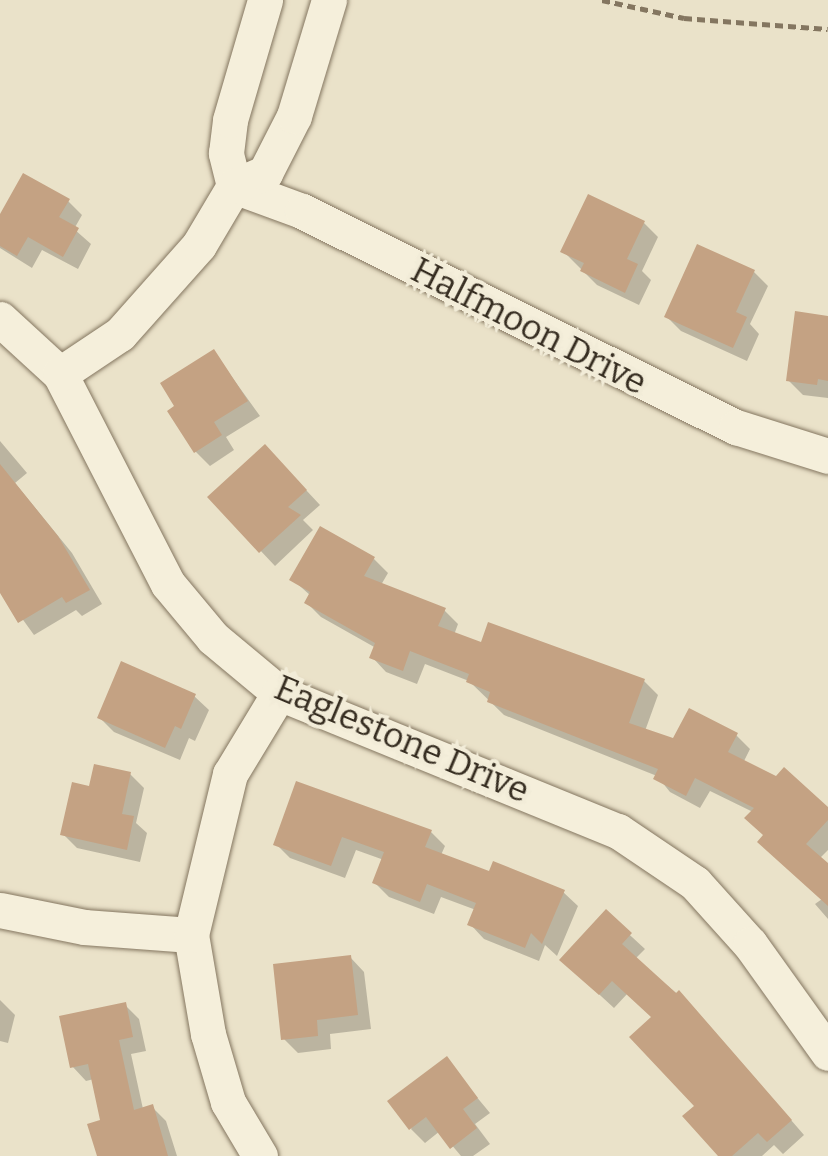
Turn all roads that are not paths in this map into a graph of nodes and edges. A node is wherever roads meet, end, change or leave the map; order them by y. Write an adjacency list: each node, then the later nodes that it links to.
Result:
1 (265, 0): 3 (street)
2 (328, 0): 3 (street)
3 (234, 186): 5 (street); 6 (street, Halfmoon Drive)
4 (0, 318): 5 (street, Eaglestone Drive)
5 (60, 374): 7 (street, Eaglestone Drive)
6 (828, 456)
7 (279, 693): 9 (street); 10 (street, Eaglestone Drive)
8 (0, 910): 9 (street)
9 (191, 935): 11 (street)
10 (828, 1054)
11 (260, 1156)

